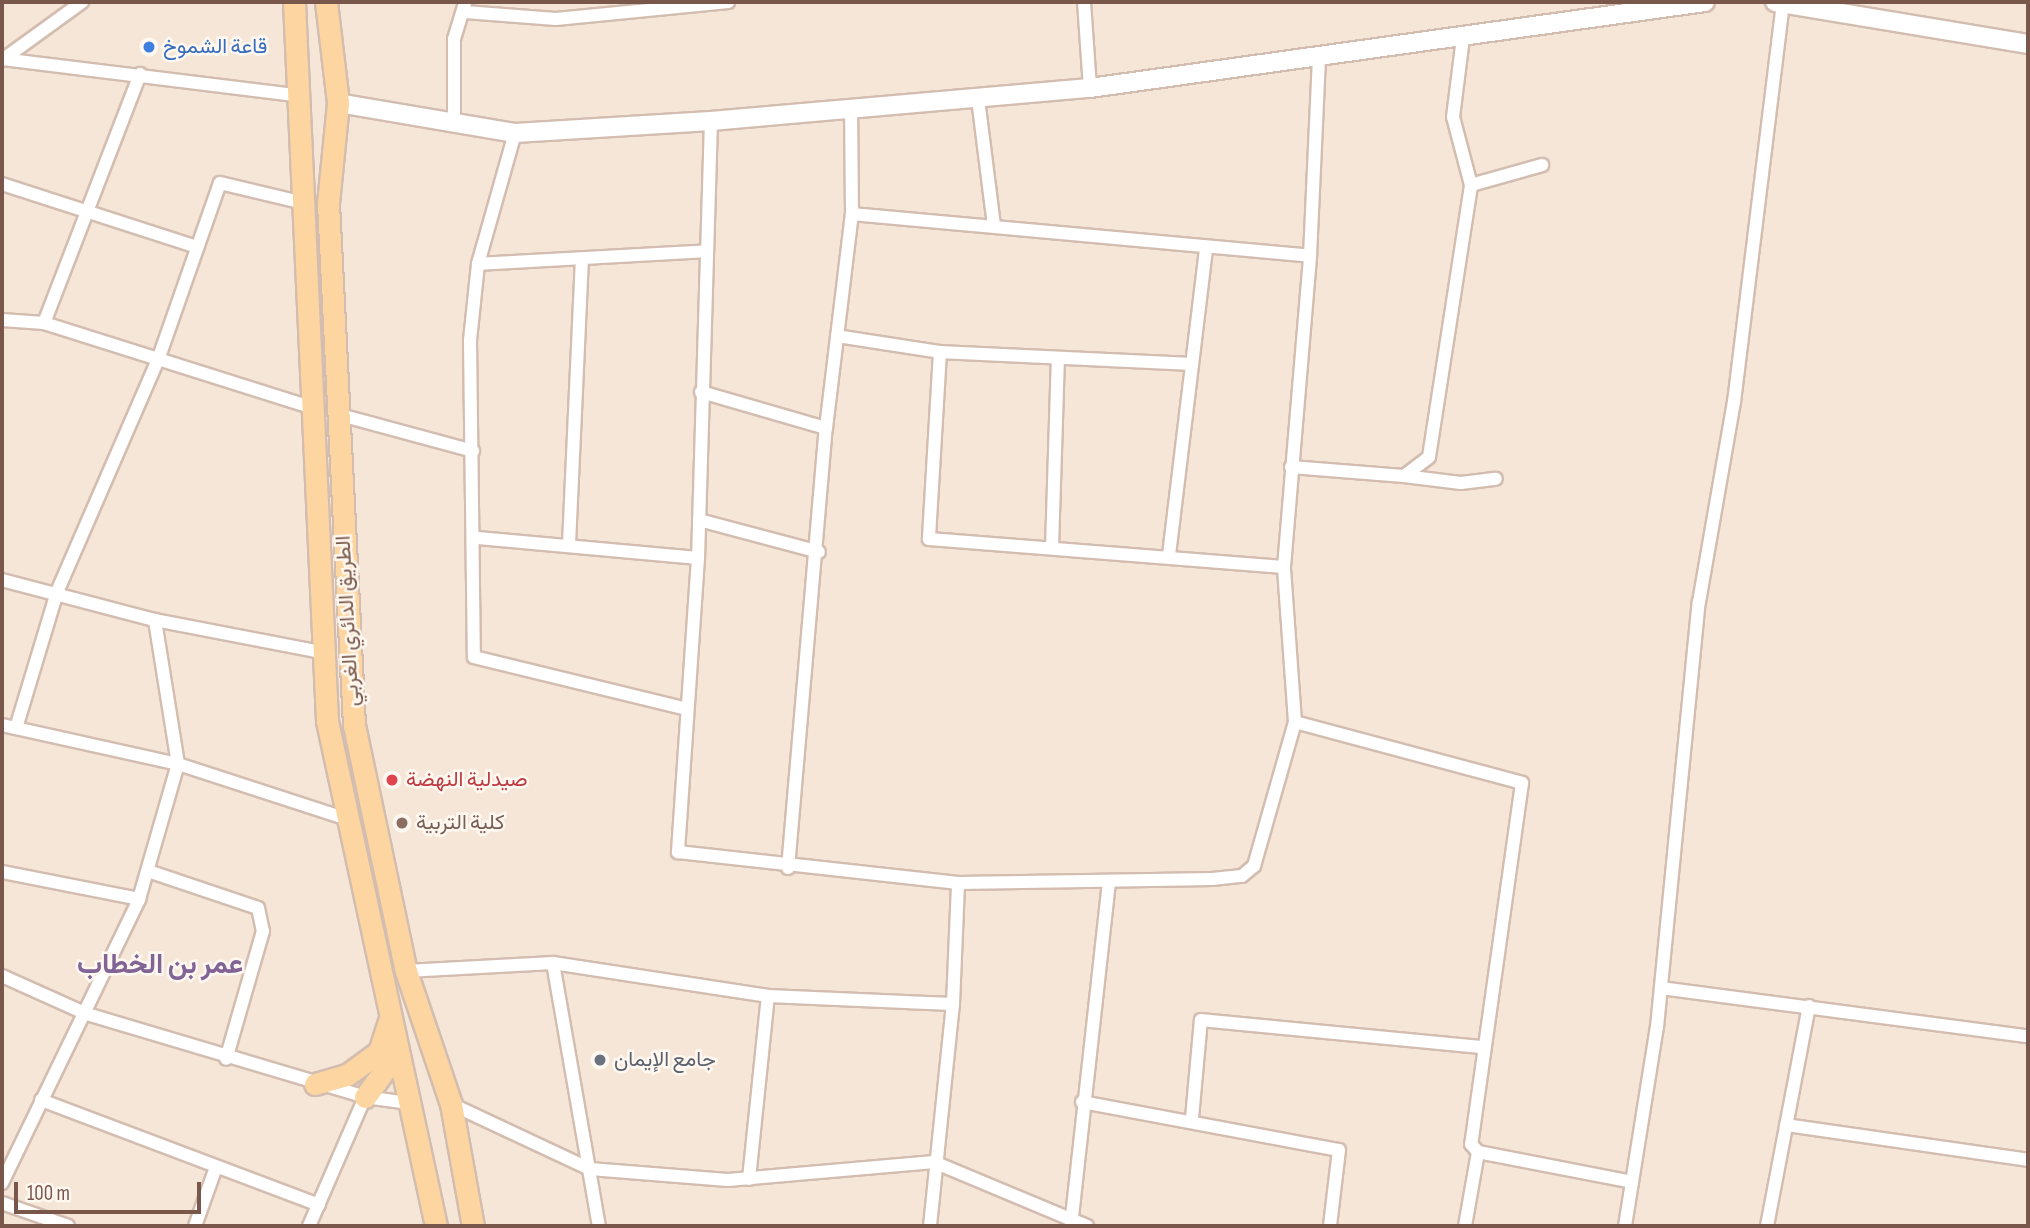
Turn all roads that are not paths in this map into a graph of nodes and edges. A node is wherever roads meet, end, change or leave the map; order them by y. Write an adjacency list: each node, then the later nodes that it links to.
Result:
1 (82, 2): 14 (street)
2 (293, 2): 18 (main road, الطريق الدائري الغربي)
3 (326, 2): 20 (main road, الطريق الدائري الغربي)
4 (728, 2): 9 (street)
5 (1084, 2): 17 (street)
6 (1705, 2): 12 (street)
7 (1775, 2): 8 (street)
8 (1783, 2): 13 (street); 81 (street)
9 (713, 3): 11 (street)
10 (465, 7): 11 (street); 23 (street)
11 (598, 8)
12 (1463, 38): 15 (street); 27 (street)
13 (2028, 44)
14 (2, 59): 16 (street)
15 (1318, 59): 17 (street); 35 (street)
16 (140, 74): 18 (street); 29 (street)
17 (1090, 88): 19 (street)
18 (297, 95): 28 (main road, الطريق الدائري الغربي)
19 (978, 99): 21 (street); 31 (street)
20 (338, 103): 23 (street); 47 (main road, الطريق الدائري الغربي)
21 (851, 109): 22 (street); 30 (street)
22 (711, 121): 24 (street); 34 (street)
23 (454, 125): 24 (street)
24 (515, 133): 37 (street)
25 (1542, 165): 27 (street)
26 (2, 184): 29 (street)
27 (1471, 185): 51 (street)
28 (300, 202): 32 (street); 46 (main road, الطريق الدائري الغربي)
29 (89, 210): 32 (street); 39 (street)
30 (852, 214): 31 (street); 40 (street)
31 (994, 226): 33 (street)
32 (197, 247): 42 (street)
33 (1206, 250): 35 (street); 44 (street)
34 (707, 251): 36 (street); 45 (street)
35 (1310, 256): 50 (street)
36 (582, 260): 37 (street); 55 (street)
37 (478, 264): 49 (street)
38 (2, 320): 39 (street)
39 (44, 323): 42 (street)
40 (837, 336): 41 (street); 48 (street)
41 (940, 352): 43 (street); 56 (street)
42 (159, 357): 46 (street); 62 (street)
43 (1058, 358): 44 (street); 56 (street)
44 (1192, 364): 58 (street)
45 (701, 392): 48 (street); 53 (street)
46 (311, 407): 47 (main road); 64 (main road, الطريق الدائري الغربي)
47 (337, 414): 49 (street); 71 (main road, الطريق الدائري الغربي)
48 (826, 428): 57 (street)
49 (473, 451): 54 (street)
50 (1290, 467): 51 (street); 60 (street)
51 (1404, 476): 52 (street)
52 (1496, 479)
53 (699, 520): 57 (street); 59 (street)
54 (478, 538): 55 (street); 65 (street)
55 (569, 544): 59 (street)
56 (1052, 547): 58 (street)
57 (819, 552): 72 (street)
58 (1169, 555): 60 (street)
59 (698, 558): 65 (street)
60 (1284, 567): 66 (street)
61 (2, 580): 62 (street)
62 (57, 592): 63 (street); 68 (street)
63 (155, 620): 64 (street); 69 (street)
64 (321, 652): 70 (main road, الطريق الدائري الغربي)
65 (683, 708): 72 (street)
66 (1295, 722): 76 (street); 88 (street)
67 (2, 725): 68 (street)
68 (16, 728): 69 (street)
69 (178, 764): 70 (street); 73 (street)
70 (346, 819): 71 (main road); 86 (main road, الطريق الدائري الغربي)
71 (373, 826): 79 (main road, الطريق الدائري الغربي)
72 (788, 867): 75 (street)
73 (148, 871): 77 (street); 89 (street)
74 (2, 872): 77 (street)
75 (958, 883): 76 (street); 83 (street)
76 (1109, 884): 93 (street)
77 (139, 900): 85 (street)
78 (553, 963): 79 (street); 82 (street); 102 (street)
79 (406, 971): 95 (main road, الطريق الدائري الغربي)
80 (2, 976): 85 (street)
81 (1661, 988): 84 (street); 104 (street)
82 (768, 996): 83 (street); 103 (street)
83 (953, 1004): 100 (street)
84 (1809, 1006): 87 (street); 97 (street)
85 (88, 1014): 89 (street); 92 (street)
86 (389, 1020): 90 (main road); 91 (main road); 94 (main road, الطريق الدائري الغربي)
87 (2028, 1036)
88 (1483, 1047): 96 (street); 98 (street)
89 (226, 1059): 90 (street)
90 (316, 1084): 91 (street)
91 (365, 1097): 94 (street); 107 (street)
92 (41, 1100): 101 (street); 105 (street)
93 (1082, 1102): 96 (street); 108 (street)
94 (408, 1103): 112 (main road, الطريق الدائري الغربي)
95 (451, 1104): 102 (street); 113 (main road, الطريق الدائري الغربي)
96 (1192, 1118): 117 (street)
97 (1786, 1125): 99 (street); 120 (street)
98 (1478, 1153): 104 (street); 118 (street)
99 (2028, 1160)
100 (934, 1162): 103 (street); 108 (street); 115 (street)
101 (216, 1167): 107 (street); 110 (street)
102 (590, 1169): 103 (street); 114 (street)
103 (749, 1179)
104 (1632, 1182): 119 (street)
105 (2, 1183)
106 (2, 1203): 109 (street)
107 (319, 1205): 111 (street)
108 (1071, 1225): 116 (street)
109 (68, 1226)
110 (195, 1226)
111 (309, 1226)
112 (436, 1226)
113 (473, 1226)
114 (598, 1226)
115 (930, 1226)
116 (1087, 1226)
117 (1330, 1226)
118 (1465, 1226)
119 (1625, 1226)
120 (1767, 1226)

